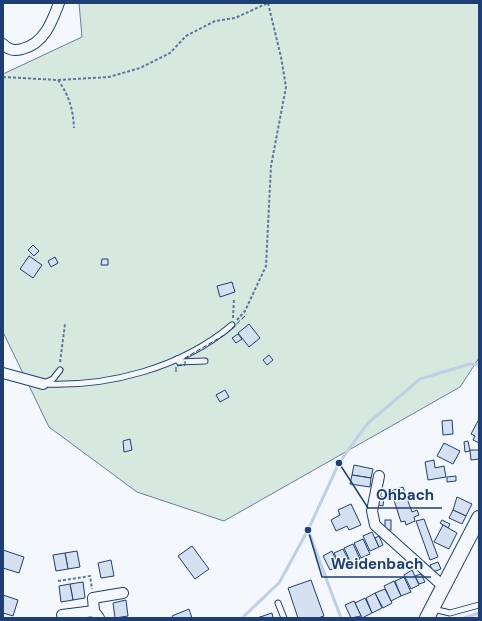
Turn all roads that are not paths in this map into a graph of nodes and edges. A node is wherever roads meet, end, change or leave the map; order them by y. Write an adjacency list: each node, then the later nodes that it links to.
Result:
1 (59, 3): 2 (street)
2 (3, 44)
3 (232, 325): 4 (lane)
4 (177, 359): 5 (lane); 8 (lane)
5 (205, 361)
6 (60, 370): 8 (lane)
7 (3, 373): 8 (street)
8 (43, 384)
9 (379, 476): 11 (street)
10 (479, 518): 11 (main road)
11 (444, 587): 15 (main road)
12 (123, 593): 16 (street)
13 (278, 603): 18 (lane)
14 (479, 605): 15 (lane)
15 (430, 613)
16 (97, 614): 17 (street)
17 (62, 615)
18 (284, 618)

